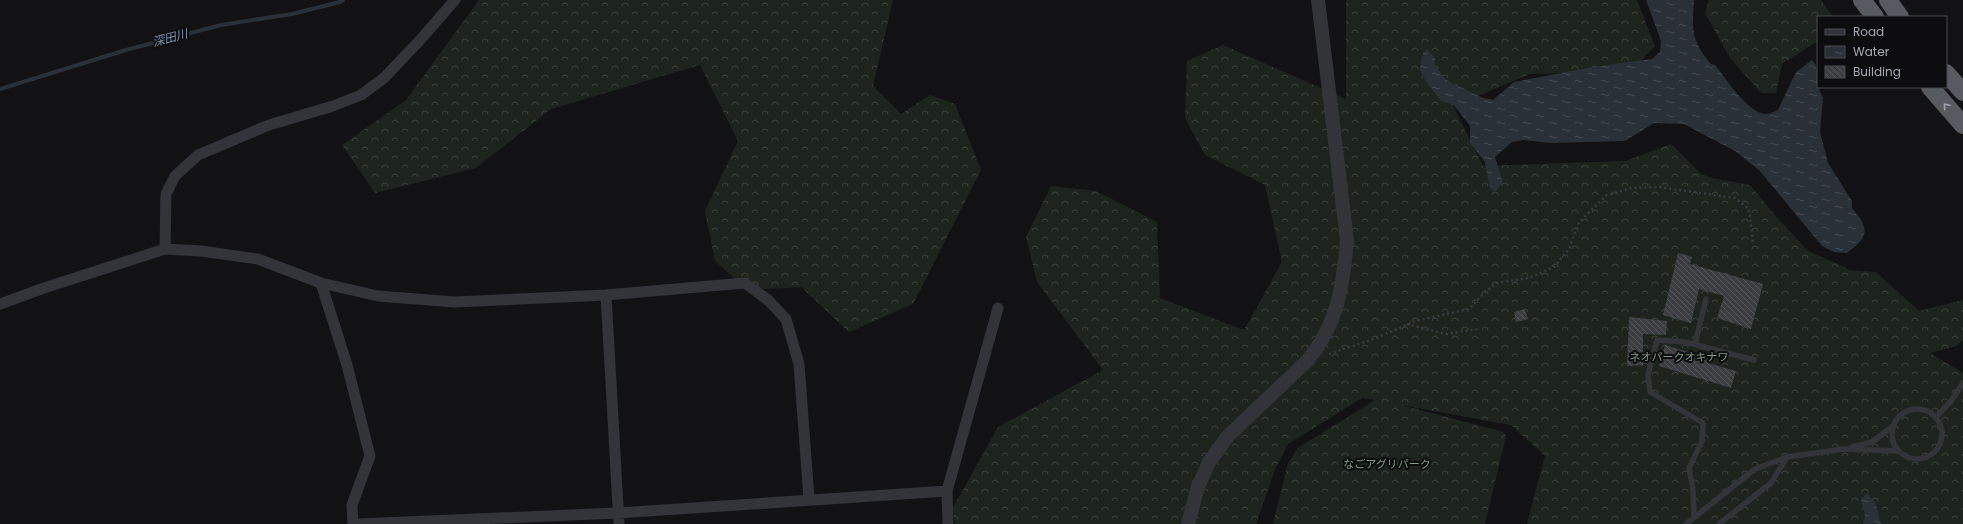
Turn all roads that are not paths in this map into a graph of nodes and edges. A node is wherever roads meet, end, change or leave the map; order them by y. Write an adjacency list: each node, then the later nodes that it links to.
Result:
1 (455, 0): 11 (street)
2 (1318, 0): 32 (street)
3 (1862, 0): 5 (highway)
4 (1888, 0): 6 (highway)
5 (1874, 16)
6 (1899, 16)
7 (1947, 74): 9 (highway)
8 (1931, 88): 10 (highway, one-way to 8)
9 (1963, 92)
10 (1963, 125)
11 (165, 249): 12 (street); 15 (street)
12 (321, 283): 13 (street); 29 (street)
13 (606, 295): 26 (street); 28 (street)
14 (1706, 299): 17 (lane)
15 (0, 304)
16 (998, 308): 25 (street)
17 (1695, 344): 18 (lane); 27 (lane)
18 (1754, 360)
19 (1963, 383): 20 (lane)
20 (1936, 417): 21 (lane); 23 (lane)
21 (1894, 425): 22 (lane); 23 (lane)
22 (1844, 449): 23 (lane); 24 (lane)
23 (1899, 451)
24 (1787, 457): 27 (lane); 34 (lane)
25 (948, 491): 26 (street); 31 (street)
26 (809, 499): 28 (street)
27 (1694, 517): 33 (lane)
28 (618, 518): 30 (street)
29 (353, 524)
30 (358, 524)
31 (948, 524)
32 (1188, 524)
33 (1686, 524)
34 (1720, 524)

